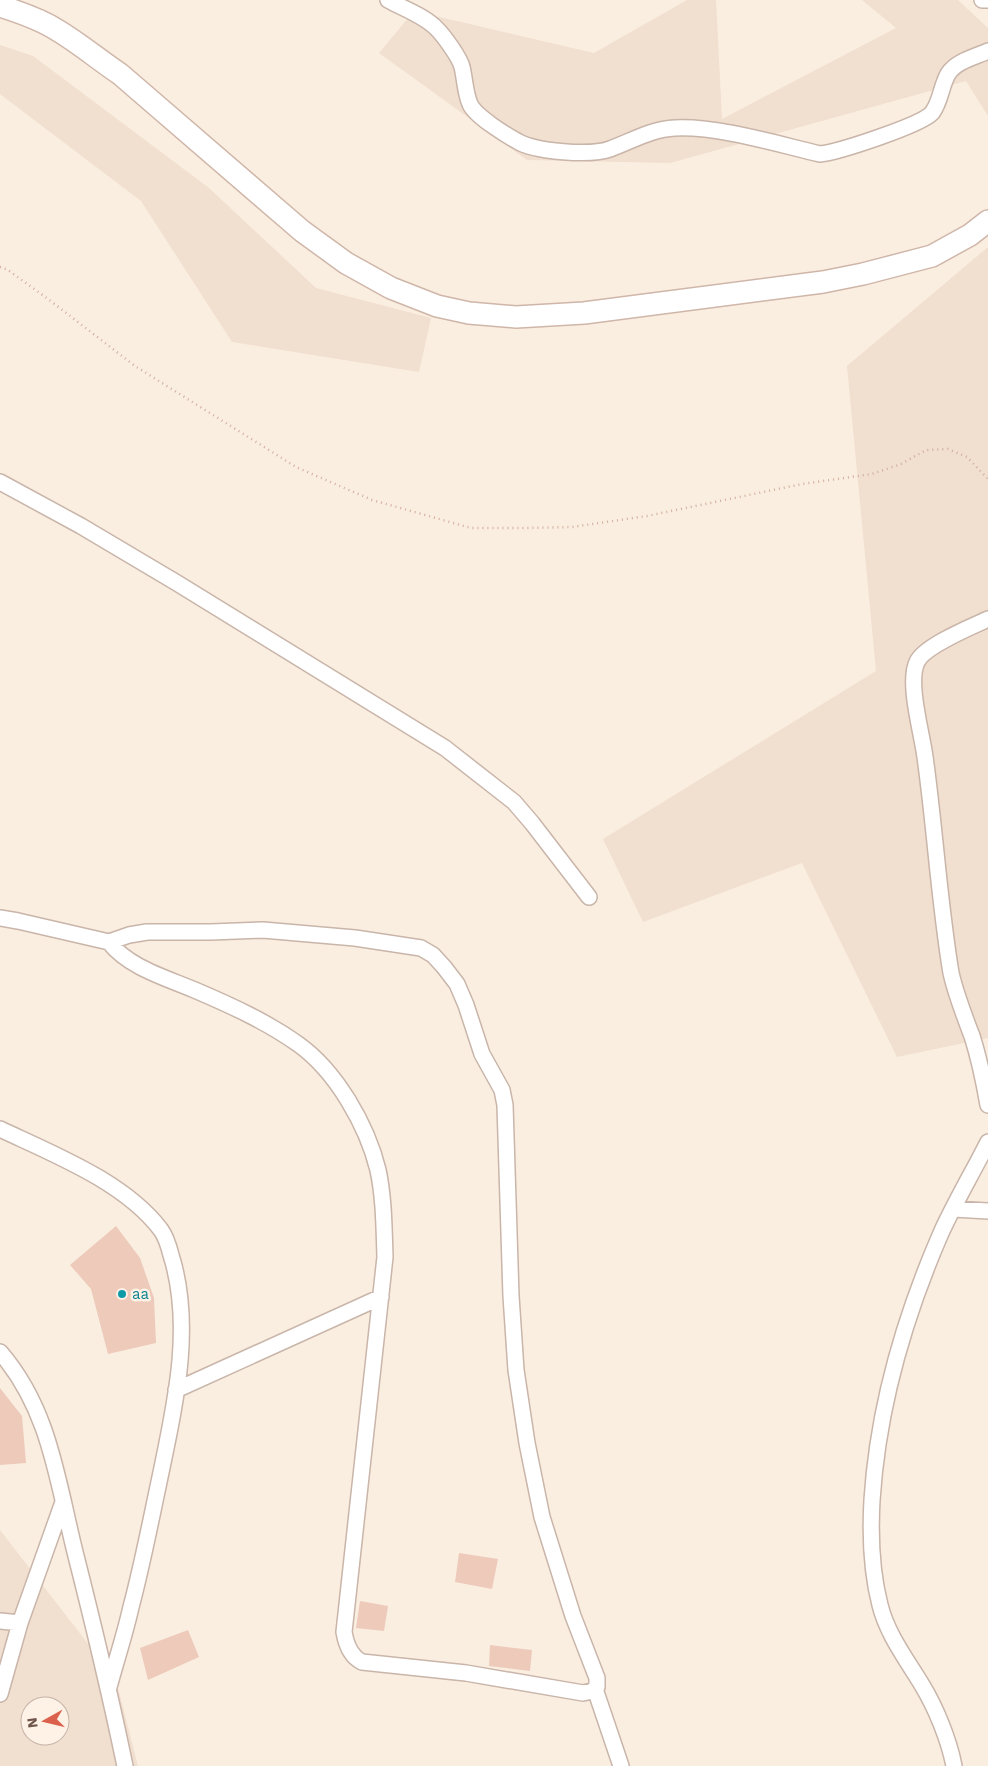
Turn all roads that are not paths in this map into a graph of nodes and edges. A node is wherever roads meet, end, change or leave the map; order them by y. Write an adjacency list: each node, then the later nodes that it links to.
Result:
1 (388, 0): 5 (street)
2 (982, 0): 3 (street)
3 (988, 0)
4 (0, 6): 6 (main road)
5 (988, 51)
6 (988, 221)
7 (0, 482): 9 (street)
8 (988, 619): 12 (street)
9 (590, 897)
10 (0, 918): 11 (street)
11 (109, 942): 17 (street); 24 (street)
12 (988, 1105)
13 (0, 1129): 19 (street)
14 (988, 1142): 15 (street)
15 (954, 1209): 16 (street); 28 (street)
16 (988, 1211)
17 (381, 1297): 19 (street); 24 (street)
18 (2, 1358): 20 (street)
19 (176, 1390): 23 (street)
20 (63, 1502): 22 (street); 23 (street)
21 (0, 1621): 22 (street)
22 (20, 1623): 25 (street)
23 (109, 1687): 26 (street)
24 (596, 1689): 27 (street)
25 (0, 1694)
26 (124, 1766)
27 (621, 1766)
28 (954, 1766)

